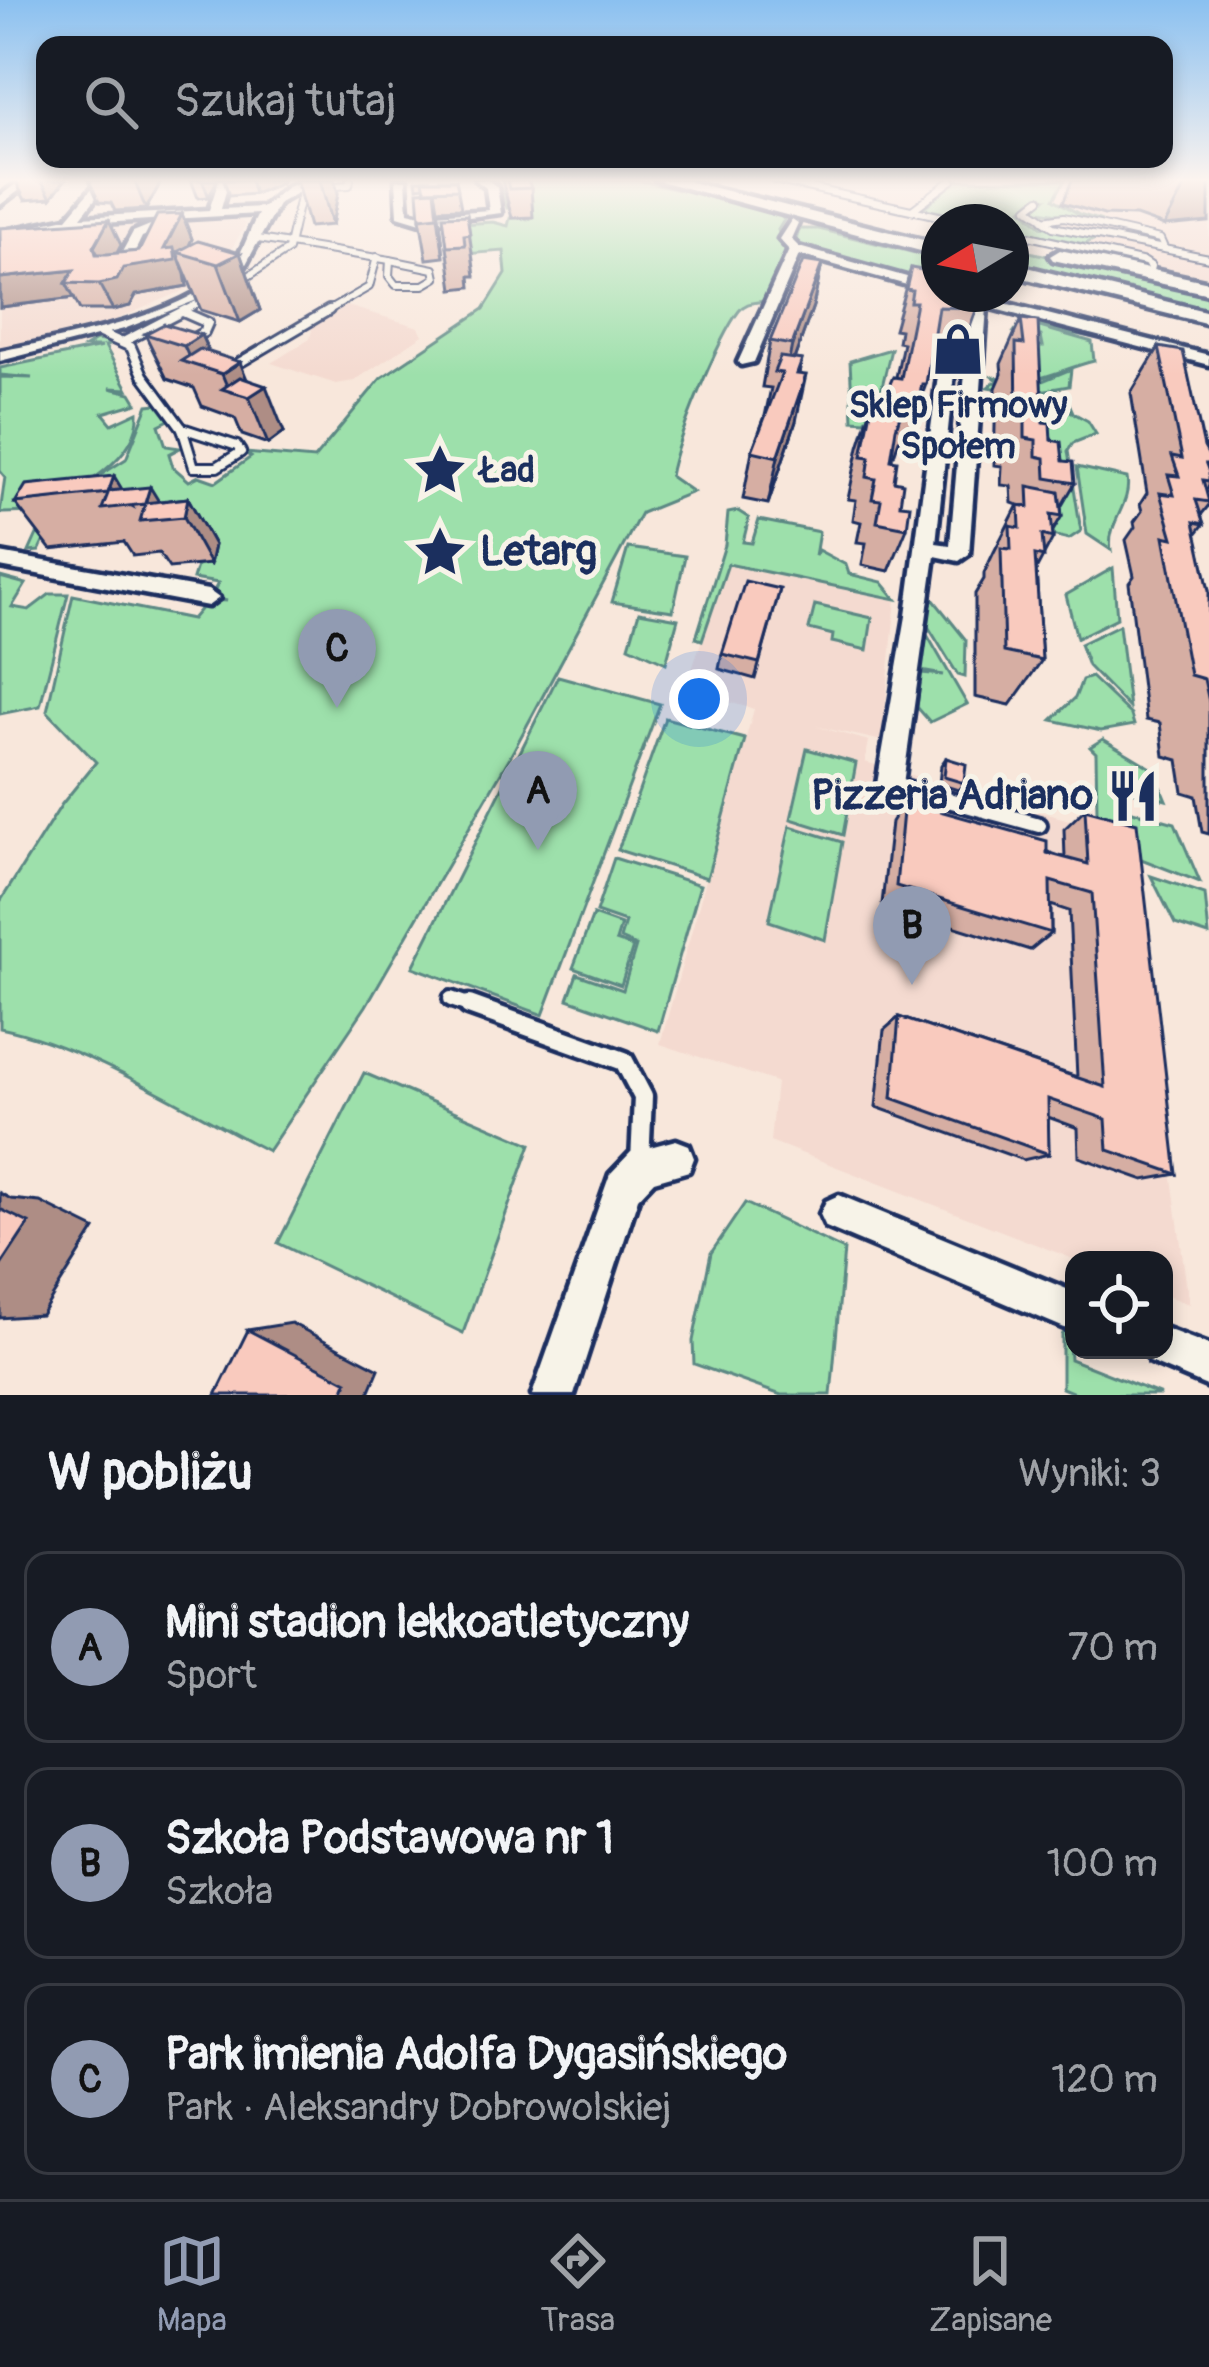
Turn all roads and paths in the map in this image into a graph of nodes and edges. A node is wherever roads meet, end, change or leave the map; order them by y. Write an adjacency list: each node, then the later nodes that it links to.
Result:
1 (132, 245): 17 (street)
2 (249, 245): 26 (street)
3 (289, 245): 22 (lane)
4 (309, 245): 14 (lane)
5 (791, 245): 12 (street)
6 (1070, 245): 13 (lane)
7 (1110, 245): 13 (lane)
8 (1151, 245): 10 (lane)
9 (1163, 245): 10 (lane)
10 (1164, 248): 15 (lane)
11 (1029, 249): 19 (main road)
12 (795, 250): 20 (street); 33 (street)
13 (1105, 253): 19 (lane)
14 (377, 257): 16 (lane); 35 (lane)
15 (1209, 258)
16 (390, 260): 16 (lane)
17 (118, 272)
18 (1029, 273): 25 (main road)
19 (1149, 275): 21 (main road)
20 (921, 285)
21 (1209, 288)
22 (183, 312): 27 (lane); 28 (lane)
23 (977, 312): 29 (street)
24 (1021, 312): 32 (street)
25 (1209, 318)
26 (100, 333): 27 (lane); 30 (street)
27 (124, 341): 34 (lane)
28 (168, 352)
29 (975, 354): 36 (street); 37 (street)
30 (0, 356)
31 (154, 358): 34 (lane)
32 (1209, 360)
33 (746, 362)
34 (137, 363): 38 (lane)
35 (214, 364)
36 (941, 418): 37 (lane); 39 (street)
37 (970, 422): 39 (street)
38 (182, 428): 38 (lane)
39 (926, 547): 42 (street)
40 (0, 560): 41 (street)
41 (208, 598)
42 (890, 784): 43 (lane)
43 (1039, 825)
44 (451, 999): 45 (lane)
45 (657, 1164): 50 (street)
46 (839, 1214): 47 (street)
47 (1065, 1308)
48 (1173, 1352): 49 (street)
49 (1209, 1366)
50 (553, 1395)

